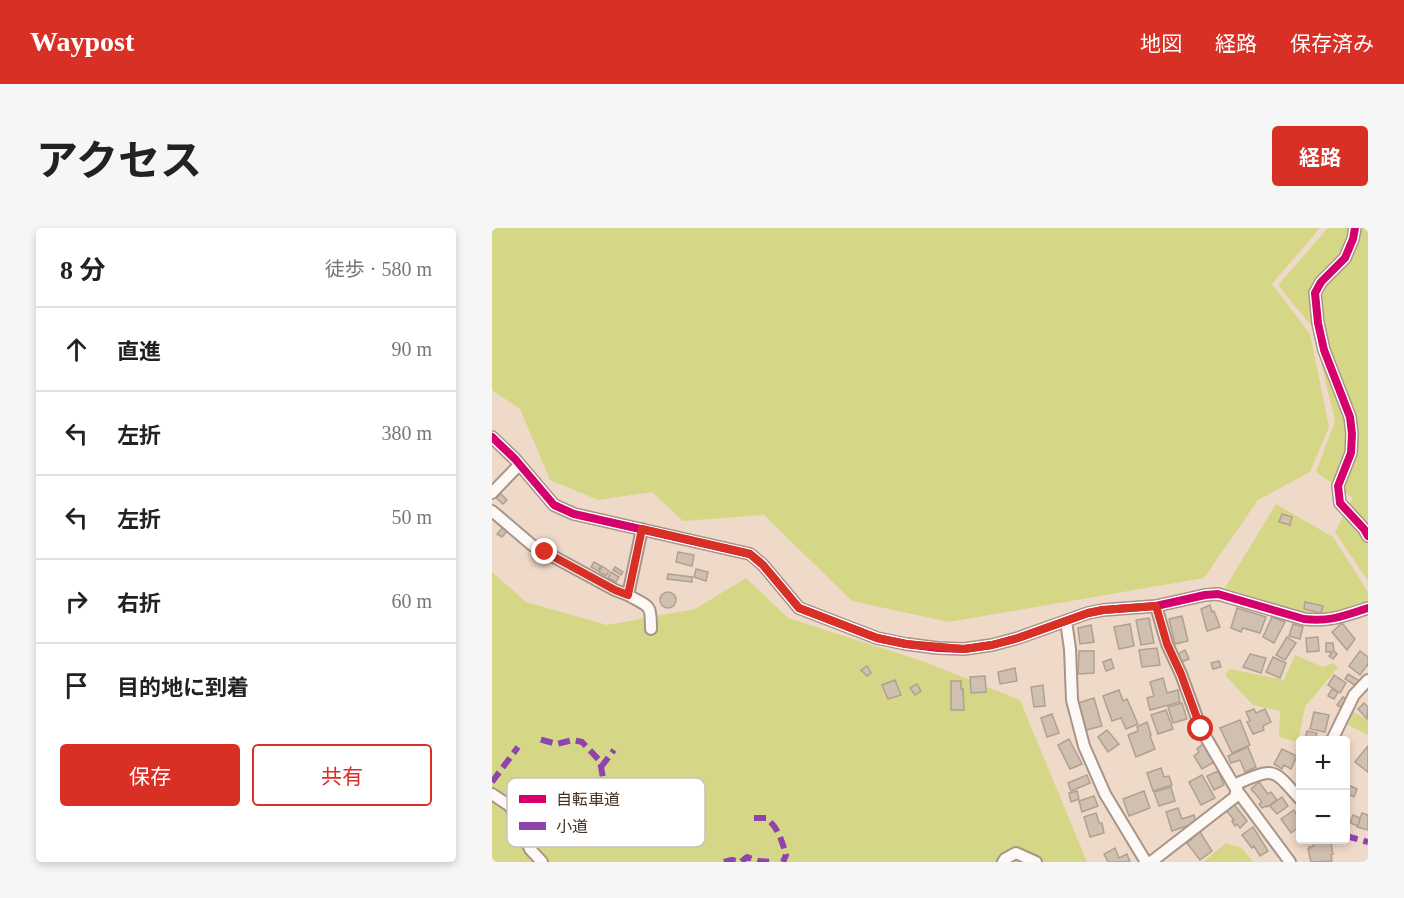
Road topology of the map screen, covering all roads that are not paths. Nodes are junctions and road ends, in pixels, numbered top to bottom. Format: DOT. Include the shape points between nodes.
graph roads {
  1 [pos="1355,228"];
  2 [pos="492,436"];
  3 [pos="519,465"];
  4 [pos="492,493"];
  5 [pos="492,511"];
  6 [pos="642,529"];
  7 [pos="1368,536"];
  8 [pos="628,595"];
  9 [pos="1156,606"];
  10 [pos="1368,608"];
  11 [pos="1066,621"];
  12 [pos="651,629"];
  13 [pos="1368,680"];
  14 [pos="1334,736"];
  15 [pos="1236,789"];
  16 [pos="492,794"];
  17 [pos="1296,795"];
  18 [pos="507,804"];
  19 [pos="529,847"];
  20 [pos="542,862"];
  21 [pos="1003,862"];
  22 [pos="1036,862"];
  23 [pos="1146,862"];
  24 [pos="1151,862"];
  25 [pos="1290,862"];
  1 -- 7 [label="street" via="1345,258 1321,282 1316,293 1324,350 1350,417 1352,434 1350,453 1338,486 1340,503"];
  2 -- 3 [label="street"];
  3 -- 4 [label="street"];
  3 -- 6 [label="street" via="558,508"];
  5 -- 8 [label="street" via="532,545"];
  6 -- 8 [label="street"];
  6 -- 11 [label="street" via="750,554 799,608 877,638 964,649 1018,638"];
  8 -- 12 [label="street" via="649,607"];
  9 -- 10 [label="street" via="1218,594 1318,621"];
  9 -- 11 [label="street" via="1103,610"];
  9 -- 15 [label="street" via="1201,729"];
  11 -- 23 [label="street" via="1072,700 1084,746 1105,794"];
  13 -- 14 [label="street" via="1354,695"];
  15 -- 17 [label="street" via="1238,783 1264,772 1281,778"];
  15 -- 24 [label="street" via="1235,797"];
  15 -- 25 [label="street"];
  16 -- 18 [label="street"];
  19 -- 20 [label="street"];
  21 -- 22 [label="street" via="1016,853"];
}
